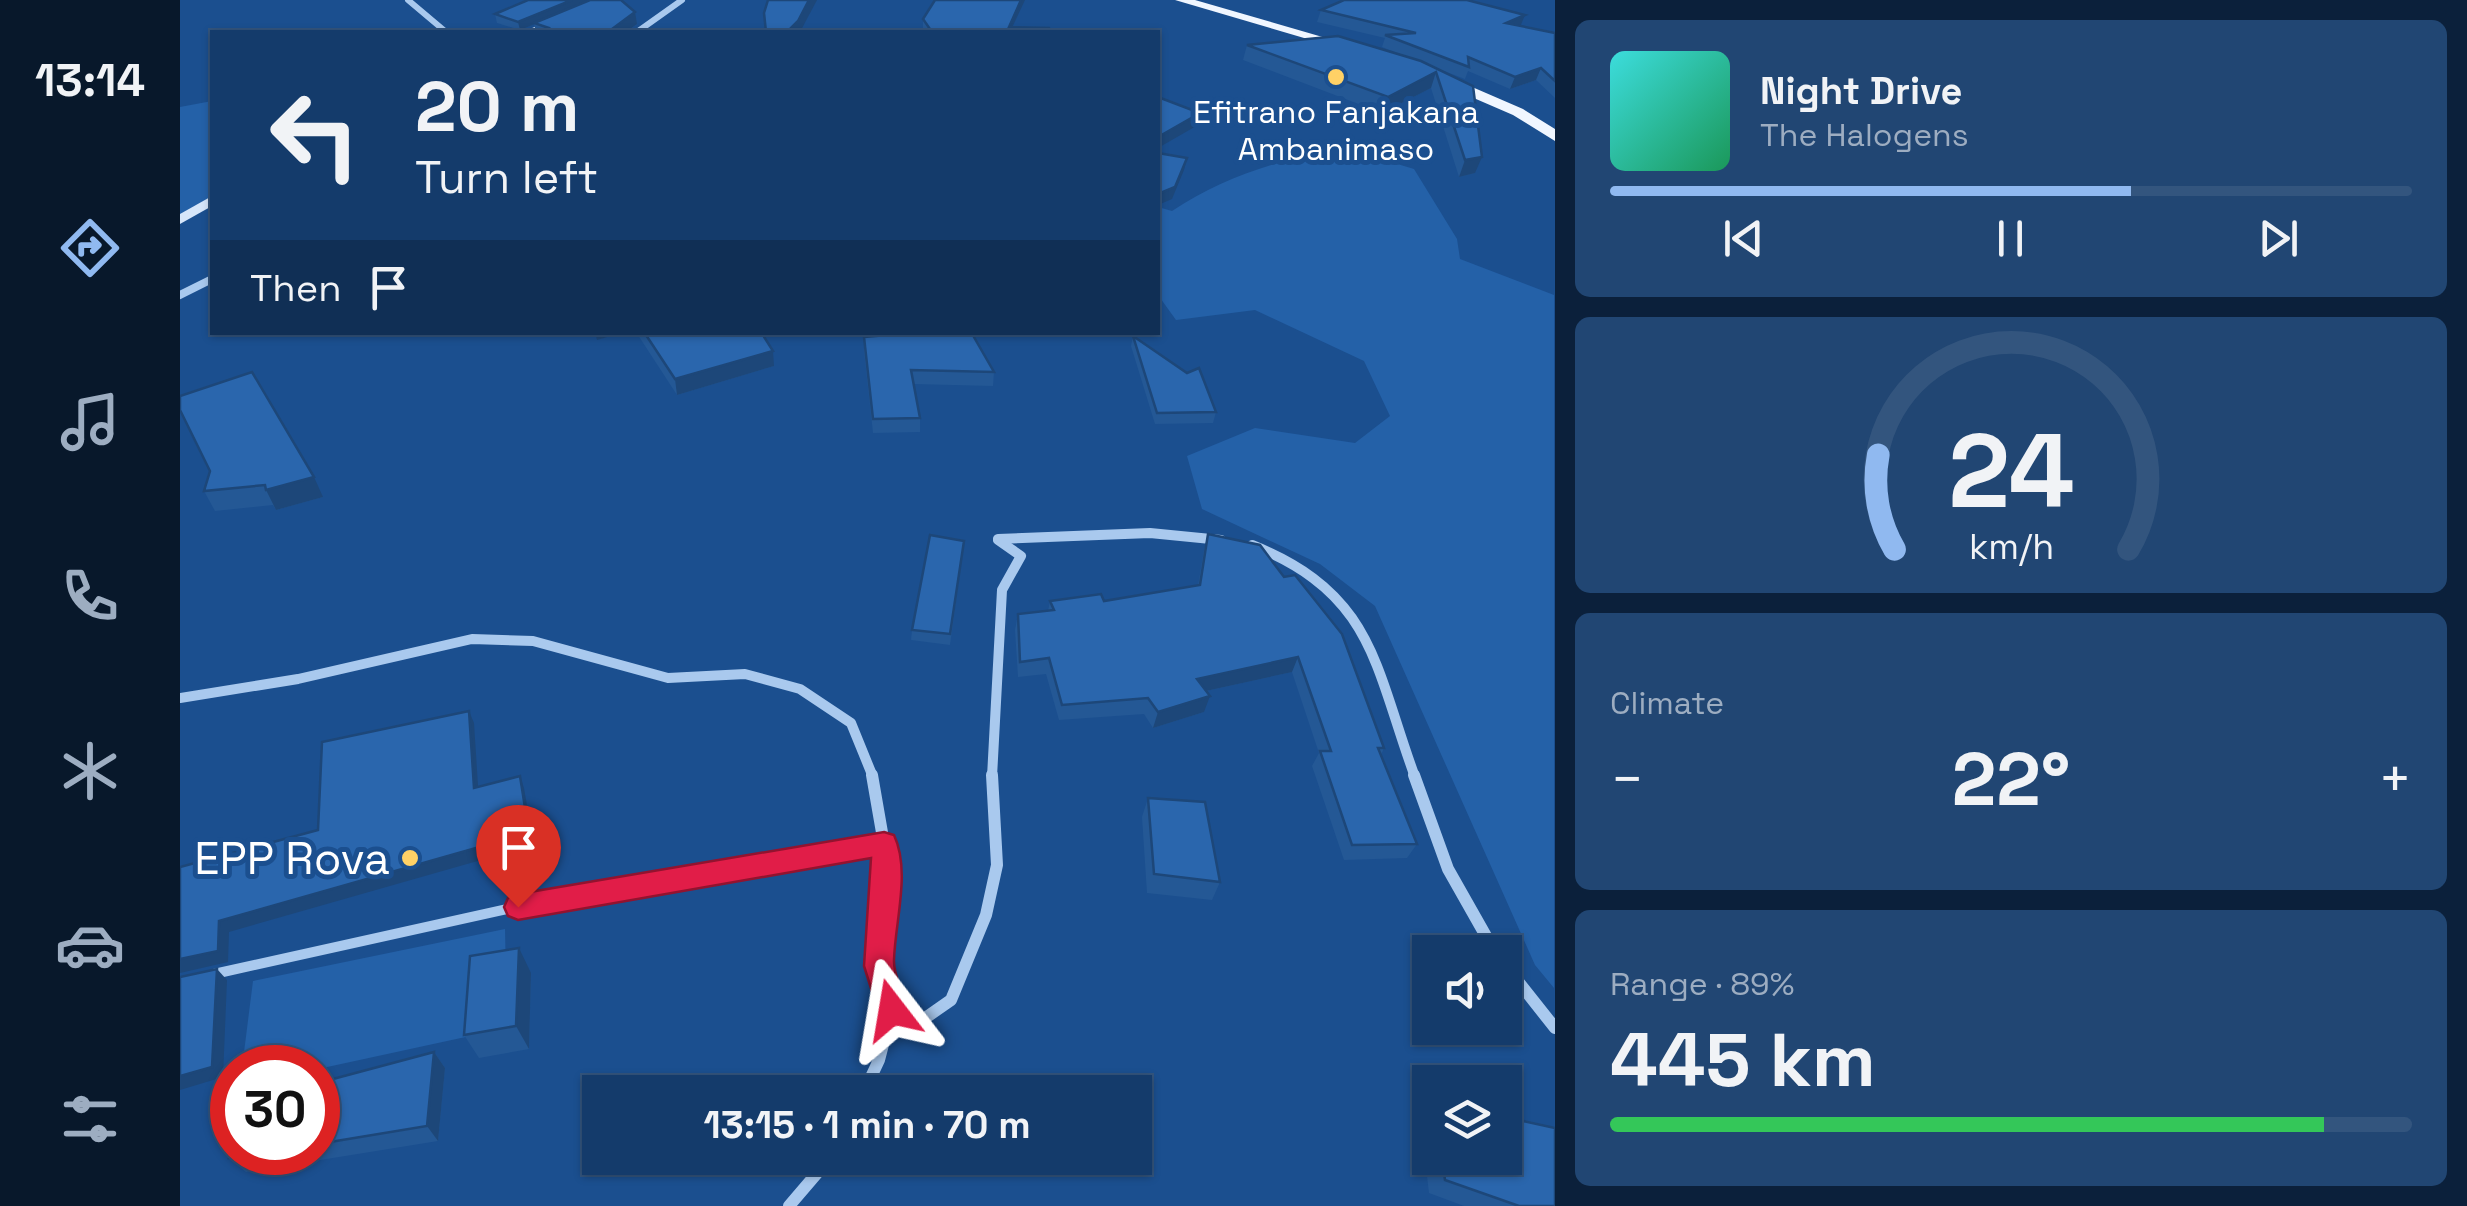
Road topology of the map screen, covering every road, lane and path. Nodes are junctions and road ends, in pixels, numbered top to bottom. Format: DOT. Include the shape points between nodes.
graph roads {
  1 [pos="408,0"];
  2 [pos="606,0"];
  3 [pos="682,0"];
  4 [pos="1182,0"];
  5 [pos="444,30"];
  6 [pos="533,30"];
  7 [pos="639,30"];
  8 [pos="1372,54"];
  9 [pos="1428,74"];
  10 [pos="1554,136"];
  11 [pos="210,201"];
  12 [pos="180,220"];
  13 [pos="210,281"];
  14 [pos="180,295"];
  15 [pos="180,698"];
  16 [pos="884,844"];
  17 [pos="1485,935"];
  18 [pos="199,978"];
  19 [pos="1522,988"];
  20 [pos="892,1010"];
  21 [pos="1554,1028"];
  22 [pos="872,1075"];
  23 [pos="815,1175"];
  24 [pos="789,1206"];
  1 -- 5 [label="street"];
  2 -- 6 [label="street"];
  3 -- 7 [label="street"];
  4 -- 8 [label="main road"];
  9 -- 10 [label="main road" via="1518,112"];
  11 -- 12 [label="street"];
  13 -- 14 [label="street"];
  15 -- 16 [label="street" via="298,680 472,639 534,641 668,678 745,674 800,689 851,723 870,762"];
  16 -- 18 [label="lane" via="593,890"];
  16 -- 20 [label="street" via="879,966"];
  17 -- 20 [label="street" via="1448,869 1359,622 1328,586 1297,563 1248,544 1150,533 998,539 1021,556 1002,590 992,750 997,865 986,915 951,1000 921,1021"];
  19 -- 21 [label="street"];
  20 -- 22 [label="street"];
  23 -- 24 [label="street"];
}
